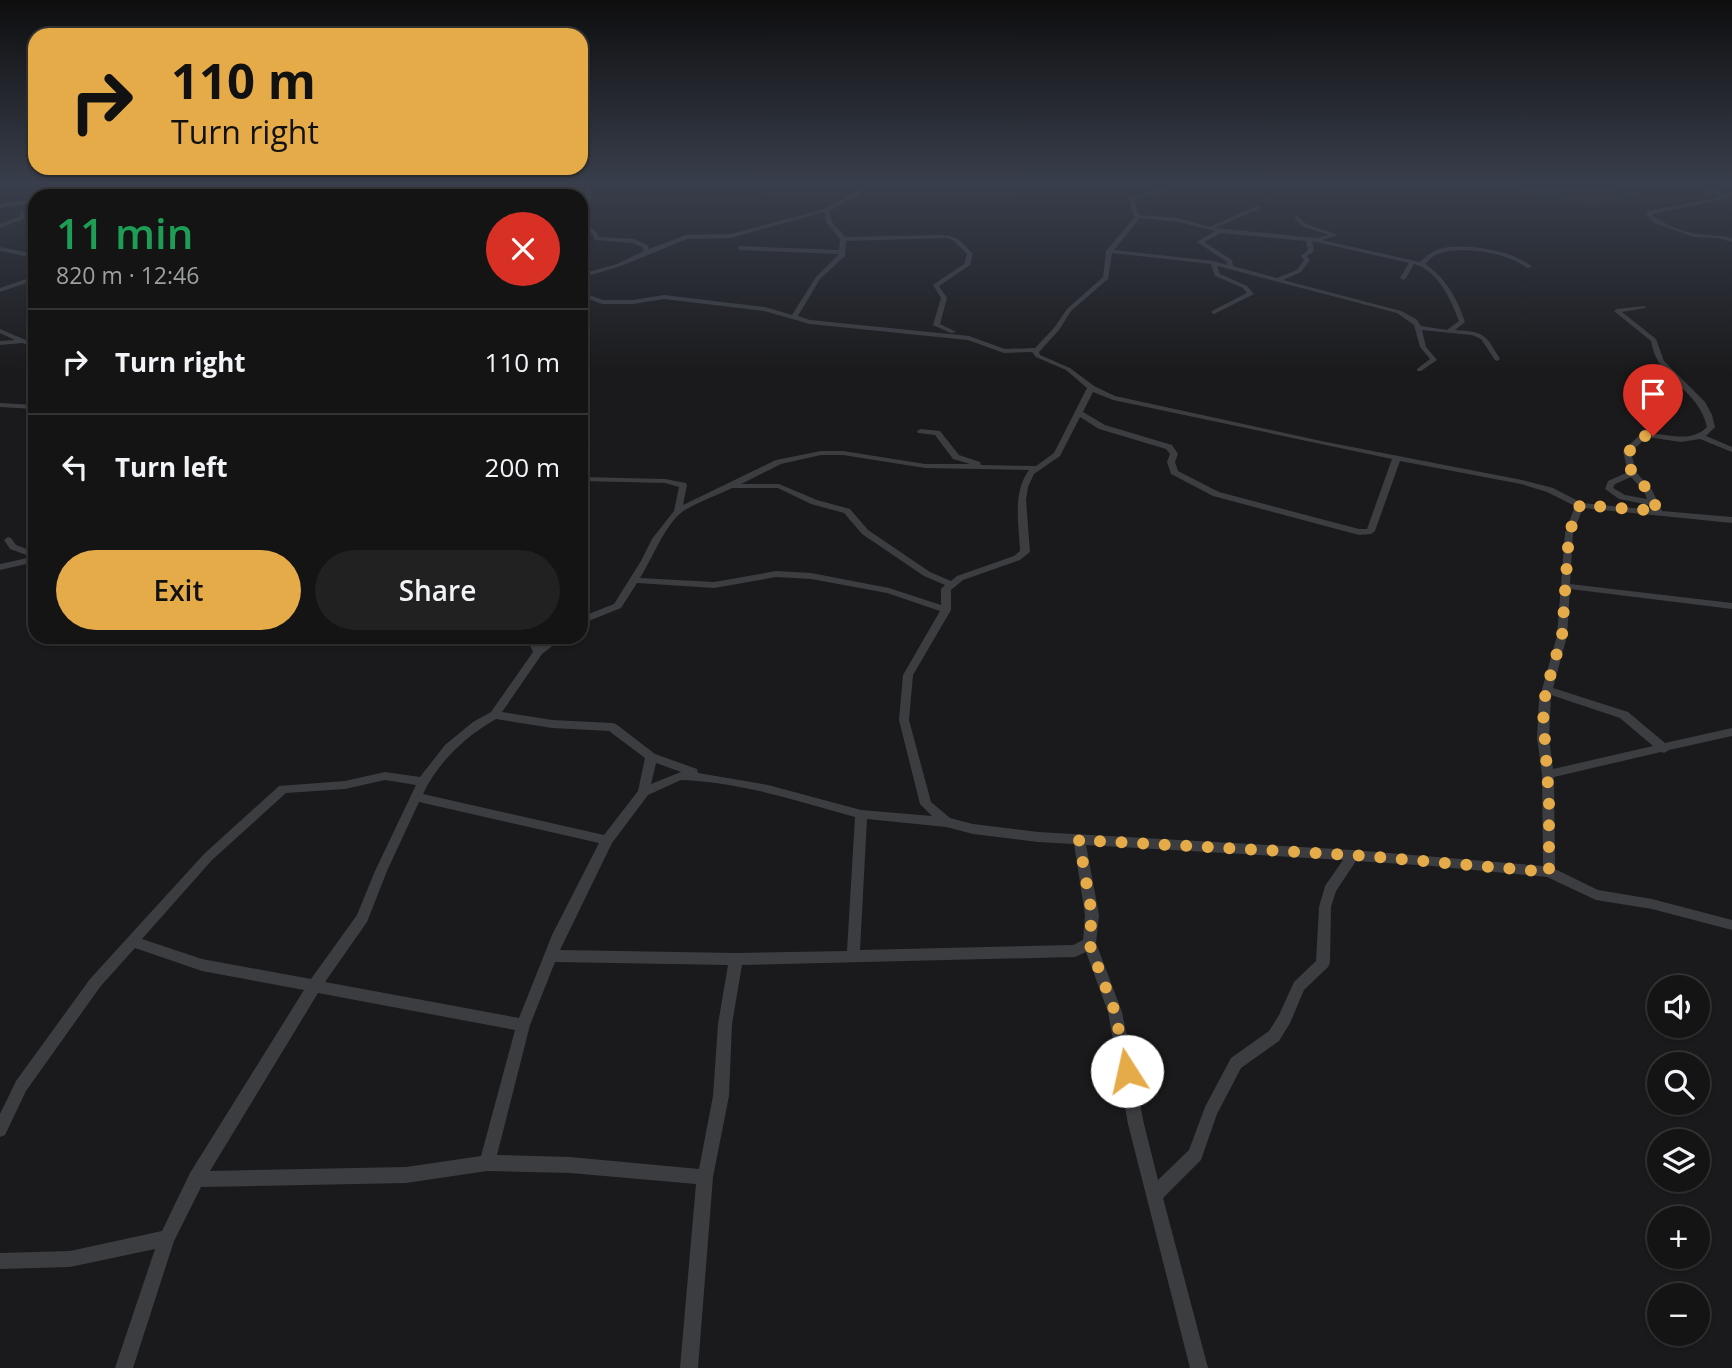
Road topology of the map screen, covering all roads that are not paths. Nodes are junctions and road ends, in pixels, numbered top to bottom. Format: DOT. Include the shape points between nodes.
graph roads {
  1 [pos="645,246"];
  2 [pos="663,246"];
  3 [pos="842,246"];
  4 [pos="962,246"];
  5 [pos="1114,246"];
  6 [pos="1206,246"];
  7 [pos="1311,246"];
  8 [pos="1339,246"];
  9 [pos="740,248"];
  10 [pos="0,249"];
  11 [pos="13,251"];
  12 [pos="1109,251"];
  13 [pos="647,252"];
  14 [pos="842,252"];
  15 [pos="28,254"];
  16 [pos="0,255"];
  17 [pos="1412,262"];
  18 [pos="1213,263"];
  19 [pos="1421,264"];
  20 [pos="1230,267"];
  21 [pos="1529,267"];
  22 [pos="588,273"];
  23 [pos="1403,278"];
  24 [pos="28,280"];
  25 [pos="1277,280"];
  26 [pos="0,290"];
  27 [pos="588,297"];
  28 [pos="1643,307"];
  29 [pos="1214,312"];
  30 [pos="794,317"];
  31 [pos="1420,328"];
  32 [pos="0,331"];
  33 [pos="1448,332"];
  34 [pos="969,338"];
  35 [pos="24,341"];
  36 [pos="28,343"];
  37 [pos="3,344"];
  38 [pos="1036,351"];
  39 [pos="1497,359"];
  40 [pos="1419,370"];
  41 [pos="1091,388"];
  42 [pos="1113,398"];
  43 [pos="1083,402"];
  44 [pos="0,405"];
  45 [pos="28,407"];
  46 [pos="1078,412"];
  47 [pos="921,431"];
  48 [pos="1702,437"];
  49 [pos="1732,450"];
  50 [pos="1397,457"];
  51 [pos="987,466"];
  52 [pos="1037,468"];
  53 [pos="1632,473"];
  54 [pos="588,479"];
  55 [pos="728,486"];
  56 [pos="1580,505"];
  57 [pos="1656,507"];
  58 [pos="678,511"];
  59 [pos="1732,520"];
  60 [pos="8,540"];
  61 [pos="28,554"];
  62 [pos="28,559"];
  63 [pos="0,567"];
  64 [pos="634,580"];
  65 [pos="950,584"];
  66 [pos="1566,586"];
  67 [pos="1732,606"];
  68 [pos="946,610"];
  69 [pos="588,618"];
  70 [pos="535,644"];
  71 [pos="549,644"];
  72 [pos="538,652"];
  73 [pos="1546,690"];
  74 [pos="495,715"];
  75 [pos="1732,732"];
  76 [pos="1664,749"];
  77 [pos="651,757"];
  78 [pos="1548,774"];
  79 [pos="706,777"];
  80 [pos="423,782"];
  81 [pos="644,792"];
  82 [pos="416,797"];
  83 [pos="926,804"];
  84 [pos="861,814"];
  85 [pos="918,820"];
  86 [pos="946,822"];
  87 [pos="607,840"];
  88 [pos="1079,840"];
  89 [pos="1353,855"];
  90 [pos="1549,872"];
  91 [pos="1732,925"];
  92 [pos="134,942"];
  93 [pos="1089,943"];
  94 [pos="553,956"];
  95 [pos="853,956"];
  96 [pos="736,959"];
  97 [pos="315,985"];
  98 [pos="523,1025"];
  99 [pos="0,1130"];
  100 [pos="487,1163"];
  101 [pos="705,1177"];
  102 [pos="196,1179"];
  103 [pos="1156,1194"];
  104 [pos="167,1238"];
  105 [pos="0,1261"];
  106 [pos="124,1368"];
  107 [pos="689,1368"];
  108 [pos="1199,1368"];
  1 -- 13 [label="street"];
  2 -- 13 [label="street"];
  3 -- 14 [label="street"];
  4 -- 34 [label="street" via="970,254 967,265 936,285 944,298 936,325"];
  5 -- 12 [label="street"];
  6 -- 20 [label="street" via="1230,261"];
  7 -- 25 [label="street" via="1301,269"];
  8 -- 17 [label="street"];
  9 -- 14 [label="street"];
  10 -- 11 [label="street"];
  11 -- 15 [label="street"];
  11 -- 16 [label="street"];
  12 -- 18 [label="street"];
  12 -- 38 [label="street" via="1103,281 1074,306"];
  13 -- 22 [label="street"];
  14 -- 30 [label="street" via="818,278"];
  17 -- 19 [label="street"];
  17 -- 23 [label="street"];
  18 -- 20 [label="street"];
  18 -- 29 [label="street" via="1217,275 1240,284 1251,295"];
  19 -- 21 [label="street" via="1435,252 1455,250 1502,254"];
  19 -- 33 [label="street" via="1438,276 1454,299 1462,322"];
  20 -- 25 [label="street"];
  24 -- 26 [label="street"];
  25 -- 31 [label="street" via="1399,312"];
  27 -- 30 [label="street" via="611,303 670,298 779,311"];
  28 -- 48 [label="street" via="1617,311 1654,340 1664,363 1695,393 1711,427"];
  30 -- 34 [label="street"];
  31 -- 33 [label="street"];
  31 -- 40 [label="street" via="1422,345 1434,360"];
  32 -- 35 [label="street"];
  33 -- 39 [label="street" via="1485,338"];
  34 -- 38 [label="street" via="1004,351"];
  35 -- 36 [label="street"];
  35 -- 37 [label="street"];
  38 -- 41 [label="street" via="1035,355 1068,369"];
  41 -- 42 [label="street"];
  41 -- 43 [label="street"];
  42 -- 43 [label="street"];
  42 -- 50 [label="street"];
  43 -- 46 [label="street"];
  44 -- 45 [label="street"];
  46 -- 50 [label="street" via="1102,427 1169,447 1174,454 1174,472 1216,494 1359,532 1371,531"];
  46 -- 52 [label="street" via="1057,454"];
  47 -- 51 [label="street" via="937,433 956,457"];
  48 -- 49 [label="street"];
  48 -- 53 [label="street" via="1643,436 1626,455"];
  50 -- 56 [label="street" via="1522,482"];
  51 -- 52 [label="street"];
  51 -- 55 [label="street" via="925,466 821,453 779,462"];
  52 -- 65 [label="street" via="1022,500 1025,552"];
  53 -- 57 [label="street"];
  53 -- 57 [label="street" via="1611,483 1609,489"];
  54 -- 58 [label="street" via="676,482 683,485"];
  55 -- 58 [label="street"];
  55 -- 65 [label="street" via="779,486 847,511 865,532"];
  56 -- 57 [label="street"];
  56 -- 66 [label="street" via="1569,533"];
  57 -- 59 [label="street"];
  58 -- 64 [label="street"];
  60 -- 61 [label="street"];
  62 -- 63 [label="street"];
  64 -- 68 [label="street" via="714,585 776,574 811,576 889,591"];
  64 -- 69 [label="street" via="618,606"];
  65 -- 68 [label="street"];
  66 -- 67 [label="street"];
  66 -- 73 [label="street" via="1562,636"];
  68 -- 83 [label="street" via="908,675 905,733"];
  70 -- 72 [label="street"];
  71 -- 72 [label="street"];
  72 -- 74 [label="street"];
  73 -- 76 [label="street" via="1618,713"];
  73 -- 78 [label="street" via="1543,738"];
  74 -- 77 [label="street" via="612,727"];
  74 -- 80 [label="street" via="449,748"];
  75 -- 76 [label="street"];
  76 -- 78 [label="street"];
  77 -- 79 [label="street"];
  77 -- 81 [label="street"];
  78 -- 90 [label="street"];
  79 -- 81 [label="street" via="680,776"];
  79 -- 84 [label="street"];
  80 -- 82 [label="street"];
  80 -- 92 [label="street" via="385,776 345,785 283,789 208,857"];
  81 -- 87 [label="street"];
  82 -- 87 [label="street"];
  82 -- 97 [label="street" via="362,919"];
  83 -- 85 [label="street"];
  83 -- 86 [label="street"];
  84 -- 85 [label="street"];
  84 -- 95 [label="street"];
  85 -- 86 [label="street"];
  86 -- 88 [label="street"];
  87 -- 94 [label="street"];
  88 -- 89 [label="street"];
  88 -- 93 [label="street" via="1092,915"];
  89 -- 90 [label="street"];
  89 -- 103 [label="street" via="1330,890 1325,907 1323,963 1299,986 1274,1036 1236,1063 1210,1112 1195,1155"];
  90 -- 91 [label="street" via="1596,895"];
  92 -- 97 [label="street" via="202,965"];
  92 -- 99 [label="street" via="95,983 50,1044 21,1086"];
  93 -- 95 [label="street" via="1074,951"];
  93 -- 103 [label="street" via="1115,1012 1136,1124"];
  94 -- 96 [label="street"];
  94 -- 98 [label="street"];
  95 -- 96 [label="street"];
  96 -- 101 [label="street" via="725,1024 721,1096"];
  97 -- 98 [label="street"];
  97 -- 102 [label="street"];
  98 -- 100 [label="street"];
  100 -- 101 [label="street"];
  100 -- 102 [label="street" via="406,1175"];
  101 -- 107 [label="street"];
  102 -- 104 [label="street"];
  103 -- 108 [label="street"];
  104 -- 105 [label="street" via="70,1259"];
  104 -- 106 [label="street"];
}
